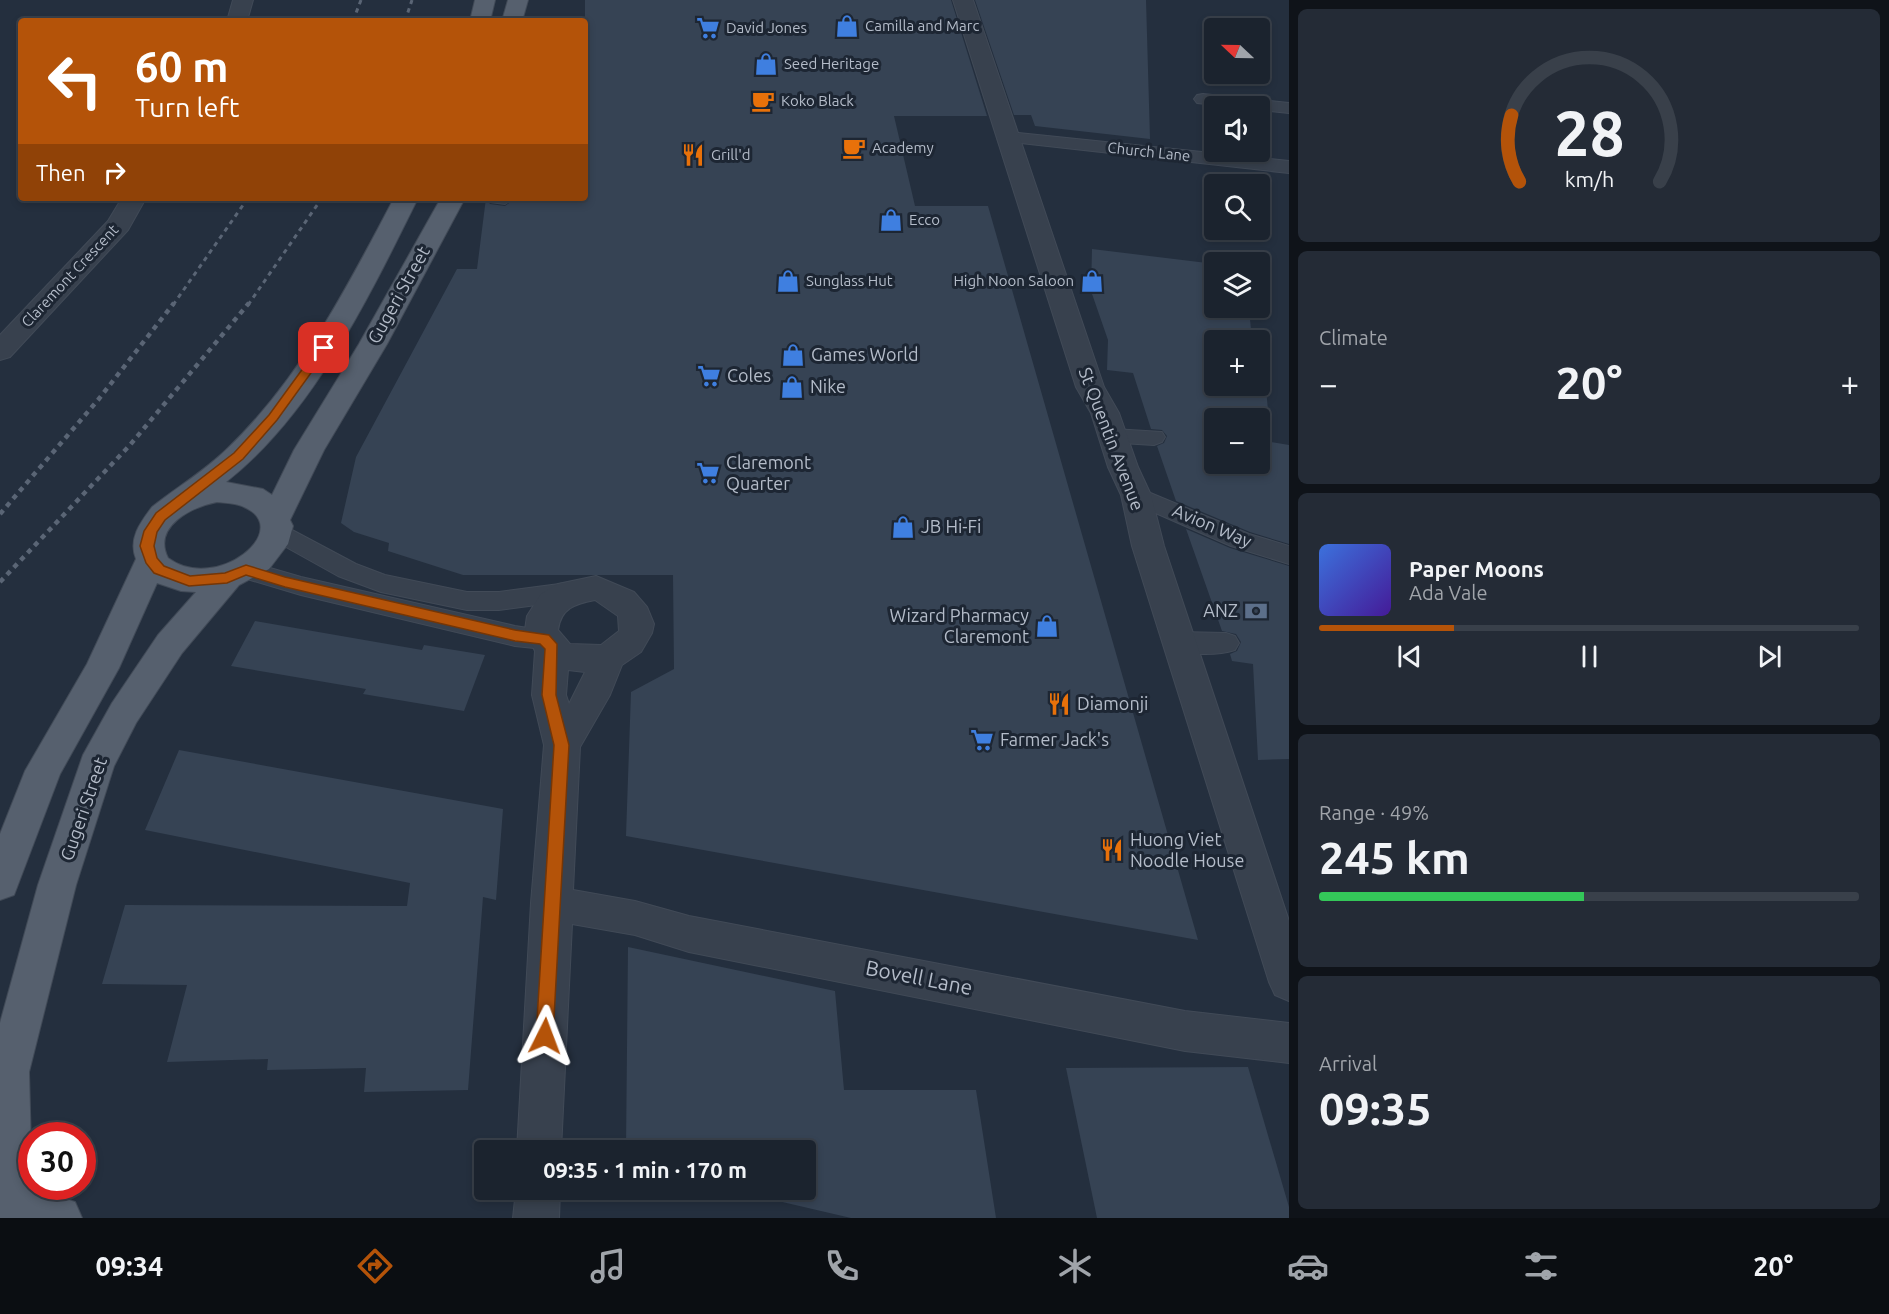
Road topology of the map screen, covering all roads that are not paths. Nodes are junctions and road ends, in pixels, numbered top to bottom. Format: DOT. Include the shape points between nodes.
graph roads {
  1 [pos="243,0"];
  2 [pos="484,0"];
  3 [pos="518,0"];
  4 [pos="963,0"];
  5 [pos="238,18"];
  6 [pos="481,18"];
  7 [pos="513,18"];
  8 [pos="1203,99"];
  9 [pos="1289,108"];
  10 [pos="1008,137"];
  11 [pos="1289,167"];
  12 [pos="133,201"];
  13 [pos="404,201"];
  14 [pos="451,201"];
  15 [pos="0,351"];
  16 [pos="1113,437"];
  17 [pos="1154,437"];
  18 [pos="1136,495"];
  19 [pos="175,505"];
  20 [pos="277,525"];
  21 [pos="1289,555"];
  22 [pos="151,560"];
  23 [pos="236,574"];
  24 [pos="567,592"];
  25 [pos="1179,642"];
  26 [pos="1226,643"];
  27 [pos="548,644"];
  28 [pos="608,657"];
  29 [pos="562,745"];
  30 [pos="1,876"];
  31 [pos="552,903"];
  32 [pos="1289,982"];
  33 [pos="1289,1042"];
  34 [pos="4,1083"];
  35 [pos="540,1140"];
  36 [pos="537,1200"];
  37 [pos="27,1210"];
  38 [pos="536,1218"];
  1 -- 5 [label="street"];
  2 -- 6 [label="main road"];
  3 -- 7 [label="main road"];
  4 -- 10 [label="street, St Quentin Avenue"];
  8 -- 9 [label="lane"];
  10 -- 11 [label="lane, Church Lane"];
  10 -- 16 [label="street, St Quentin Avenue" via="1090,387"];
  12 -- 15 [label="street, Claremont Crescent" via="119,225"];
  13 -- 19 [label="main road" via="324,348 273,417 238,456"];
  14 -- 20 [label="main road, Gugeri Street" via="309,450"];
  16 -- 17 [label="lane"];
  16 -- 18 [label="street, St Quentin Avenue"];
  18 -- 21 [label="lane, Avion Way" via="1240,540"];
  18 -- 25 [label="street, St Quentin Avenue"];
  19 -- 20 [label="main road" via="217,491 238,492 256,497 270,507"];
  19 -- 22 [label="main road" via="150,531 147,546"];
  20 -- 23 [label="main road" via="272,545 261,559"];
  20 -- 24 [label="lane" via="347,570 381,583 467,601"];
  22 -- 23 [label="main road" via="159,570 189,581"];
  22 -- 30 [label="main road" via="102,668 43,771"];
  23 -- 27 [label="lane"];
  23 -- 34 [label="main road, Gugeri Street" via="170,644 124,713 96,765 57,885"];
  24 -- 27 [label="street" via="546,609 541,619"];
  24 -- 28 [label="street" via="596,588 623,599 632,608 636,630 631,642"];
  25 -- 26 [label="lane"];
  25 -- 32 [label="street, St Quentin Avenue"];
  27 -- 28 [label="street" via="576,660"];
  27 -- 29 [label="street" via="549,695"];
  28 -- 29 [label="street" via="593,695"];
  29 -- 31 [label="street"];
  31 -- 33 [label="street, Bovell Lane" via="635,918 689,934 1185,1030"];
  31 -- 35 [label="street"];
  34 -- 37 [label="main road, Gugeri Street" via="9,1145"];
  36 -- 38 [label="street"];
}
